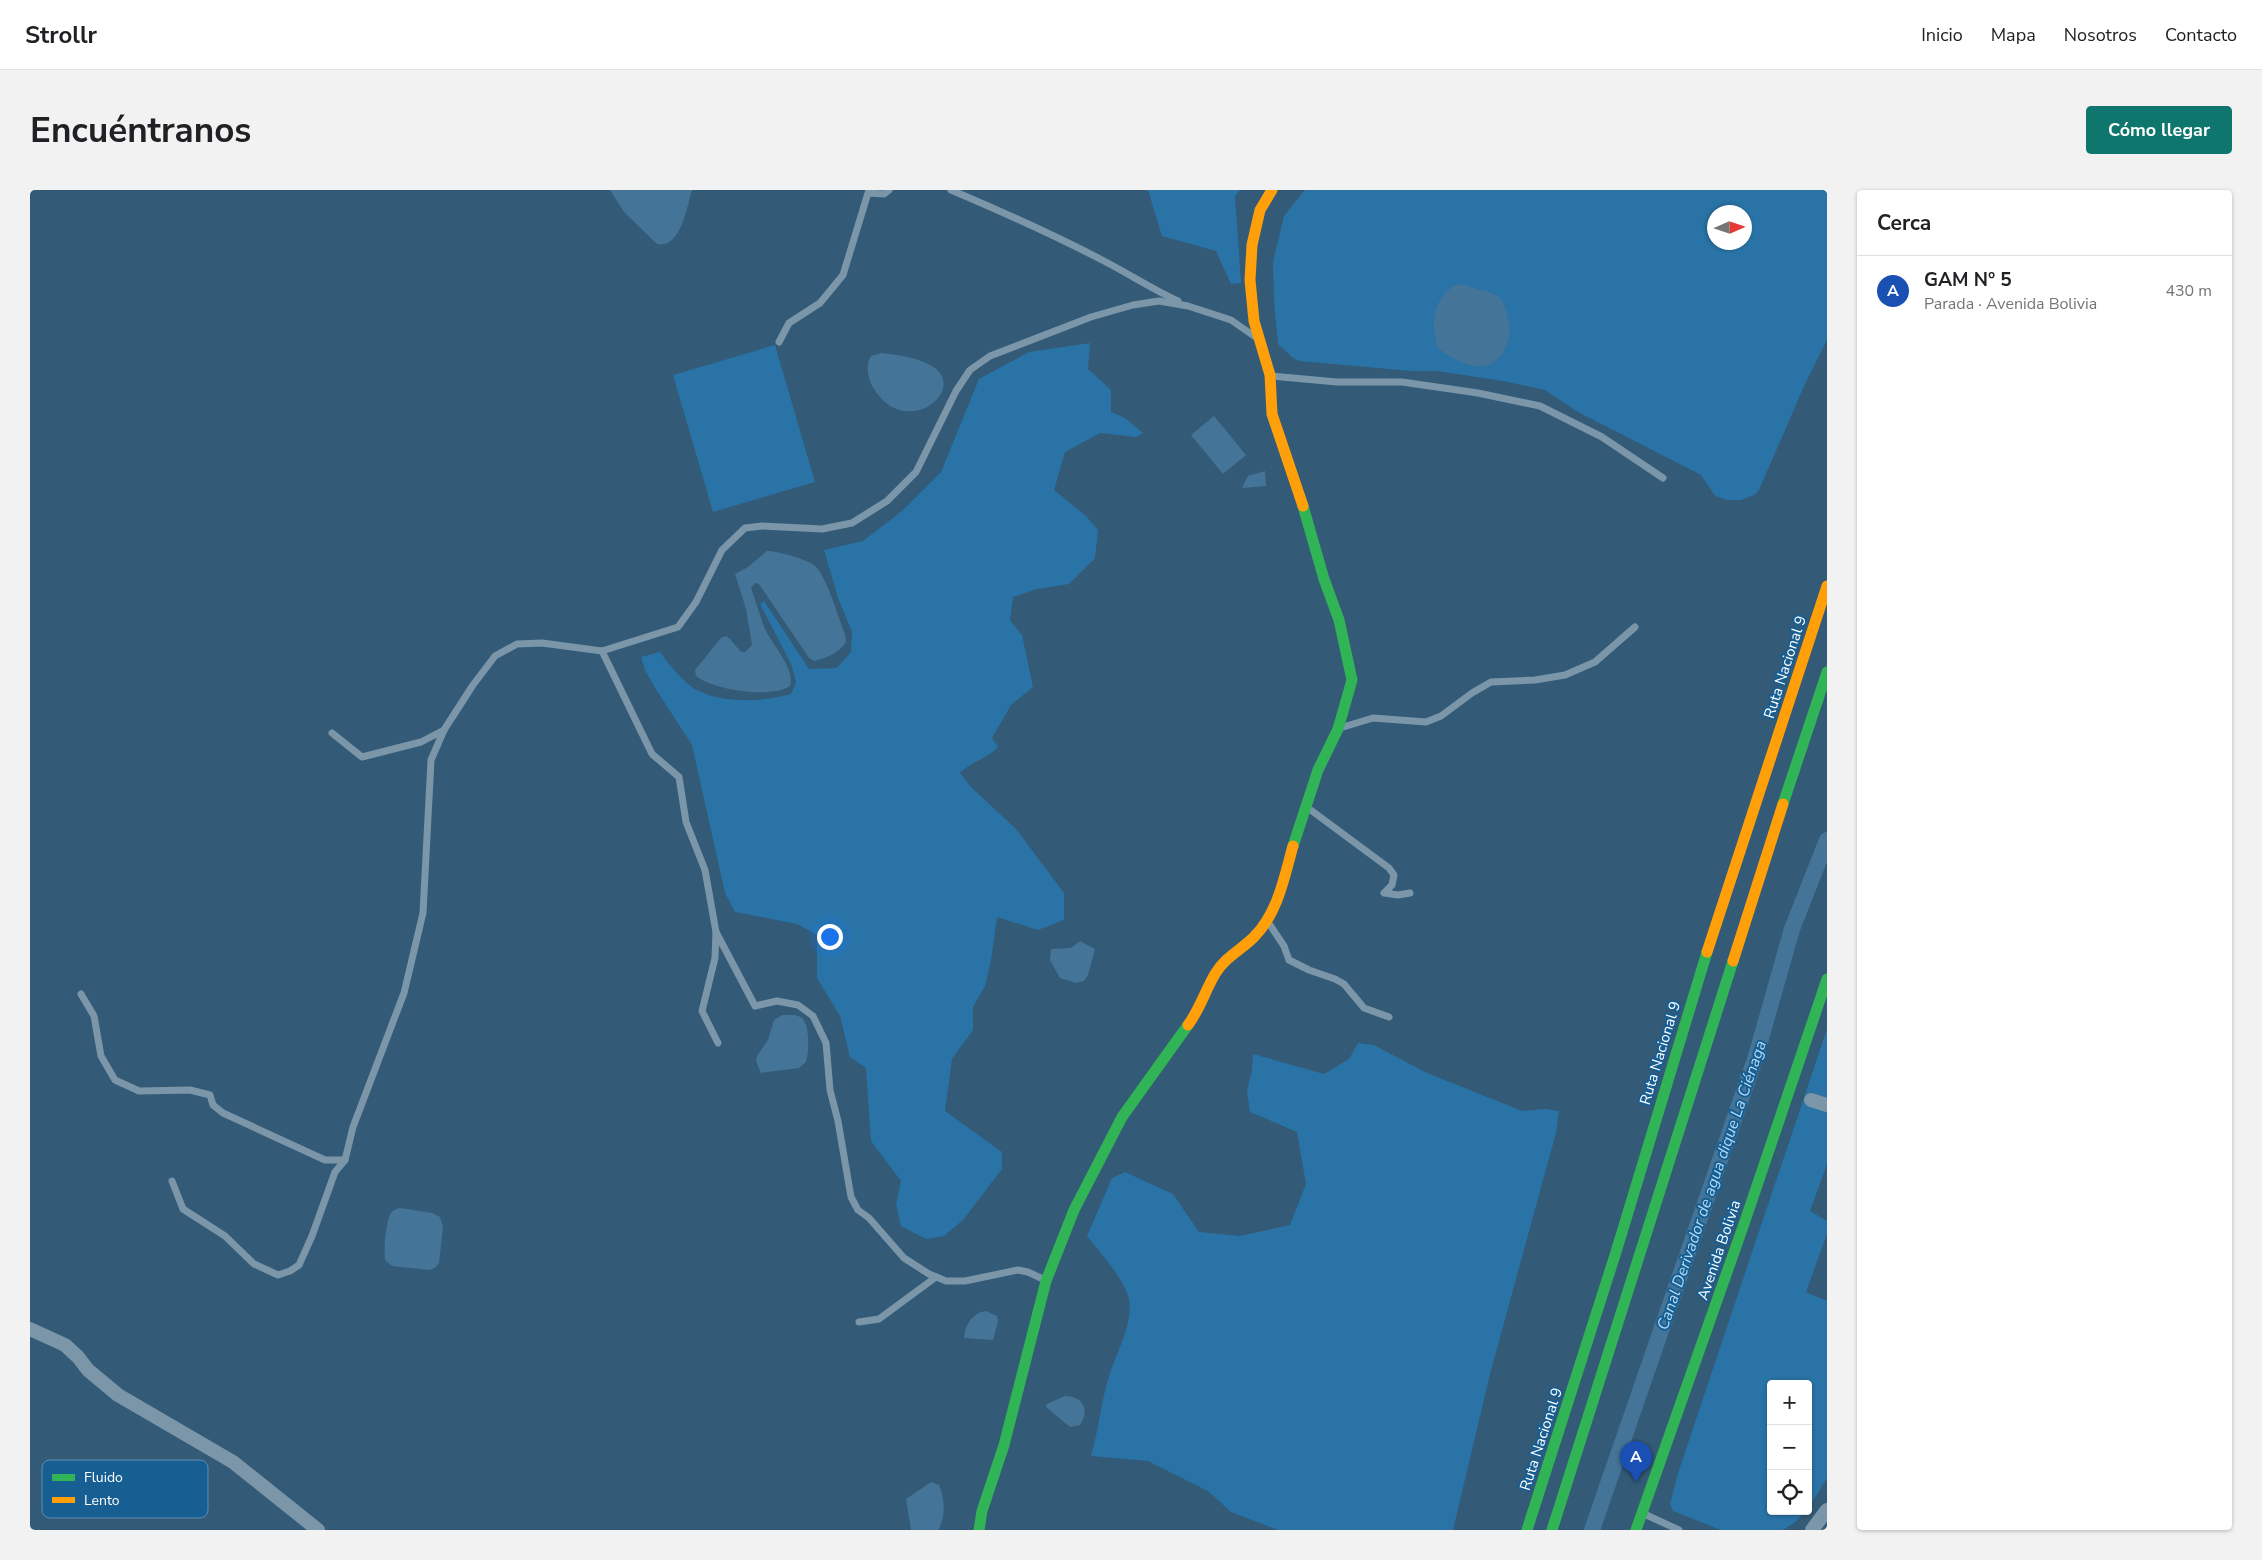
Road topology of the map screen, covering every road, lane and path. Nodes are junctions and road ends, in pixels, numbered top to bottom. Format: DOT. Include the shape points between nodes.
graph roads {
  1 [pos="889,190"];
  2 [pos="952,190"];
  3 [pos="1272,190"];
  4 [pos="1188,306"];
  5 [pos="1258,338"];
  6 [pos="780,342"];
  7 [pos="1270,375"];
  8 [pos="1663,478"];
  9 [pos="1827,586"];
  10 [pos="1635,627"];
  11 [pos="602,651"];
  12 [pos="1827,672"];
  13 [pos="1338,729"];
  14 [pos="444,730"];
  15 [pos="332,733"];
  16 [pos="1305,807"];
  17 [pos="1410,893"];
  18 [pos="1268,922"];
  19 [pos="716,932"];
  20 [pos="1827,979"];
  21 [pos="81,994"];
  22 [pos="1389,1016"];
  23 [pos="718,1043"];
  24 [pos="1811,1100"];
  25 [pos="1827,1105"];
  26 [pos="345,1160"];
  27 [pos="172,1181"];
  28 [pos="936,1277"];
  29 [pos="1046,1281"];
  30 [pos="859,1322"];
  31 [pos="30,1328"];
  32 [pos="1827,1510"];
  33 [pos="1642,1513"];
  34 [pos="318,1530"];
  35 [pos="979,1530"];
  36 [pos="1527,1530"];
  37 [pos="1552,1530"];
  38 [pos="1636,1530"];
  39 [pos="1679,1530"];
  40 [pos="1812,1530"];
  1 -- 6 [label="lane" via="884,194 868,193 844,275 820,303 789,324"];
  2 -- 4 [label="lane" via="1080,249"];
  3 -- 5 [label="main road" via="1260,210 1252,245 1250,280"];
  4 -- 5 [label="lane" via="1231,320"];
  4 -- 11 [label="lane" via="1159,301 1133,305 1091,317 990,356 970,370 956,391 916,472 887,500 852,523 822,529 745,528 722,550 696,602 678,627"];
  5 -- 7 [label="main road"];
  7 -- 8 [label="lane" via="1337,382 1402,382 1540,406 1602,437"];
  7 -- 13 [label="main road" via="1272,414 1296,480 1349,659 1352,680"];
  9 -- 36 [label="main road, Ruta Nacional 9" via="1702,968"];
  10 -- 13 [label="lane" via="1595,662 1565,674 1535,680 1491,682 1441,716 1426,722 1374,718"];
  11 -- 14 [label="lane" via="542,643 517,644 495,656"];
  11 -- 19 [label="lane" via="652,754 679,777 686,822 705,870"];
  12 -- 37 [label="main road"];
  13 -- 16 [label="main road"];
  14 -- 15 [label="lane" via="421,742 362,757"];
  14 -- 26 [label="lane" via="431,760 423,913 404,993 353,1127"];
  16 -- 17 [label="lane" via="1389,868 1394,875 1392,885 1384,893"];
  16 -- 18 [label="main road"];
  18 -- 22 [label="lane" via="1289,960 1335,978 1364,1008"];
  18 -- 29 [label="main road" via="1227,958 1215,974 1195,1016 1122,1117 1074,1210"];
  19 -- 23 [label="lane" via="715,958 702,1011"];
  19 -- 28 [label="lane" via="755,1006 777,1001 798,1005 813,1016 826,1043 830,1090 852,1197 858,1210 904,1258"];
  20 -- 33 [label="main road, Avenida Bolivia"];
  21 -- 26 [label="lane" via="94,1016 100,1056 115,1080 139,1091 190,1090 210,1095 213,1105 223,1113 325,1160"];
  24 -- 25 [label="street"];
  26 -- 27 [label="lane" via="335,1172 299,1265 278,1275 254,1264 224,1236 183,1209"];
  28 -- 29 [label="lane" via="946,1281 964,1281 1018,1270"];
  28 -- 30 [label="lane" via="879,1319"];
  29 -- 35 [label="main road"];
  31 -- 34 [label="street" via="65,1346 118,1395 233,1462"];
  32 -- 40 [label="street"];
  33 -- 38 [label="main road, Avenida Bolivia"];
  33 -- 39 [label="lane"];
}
